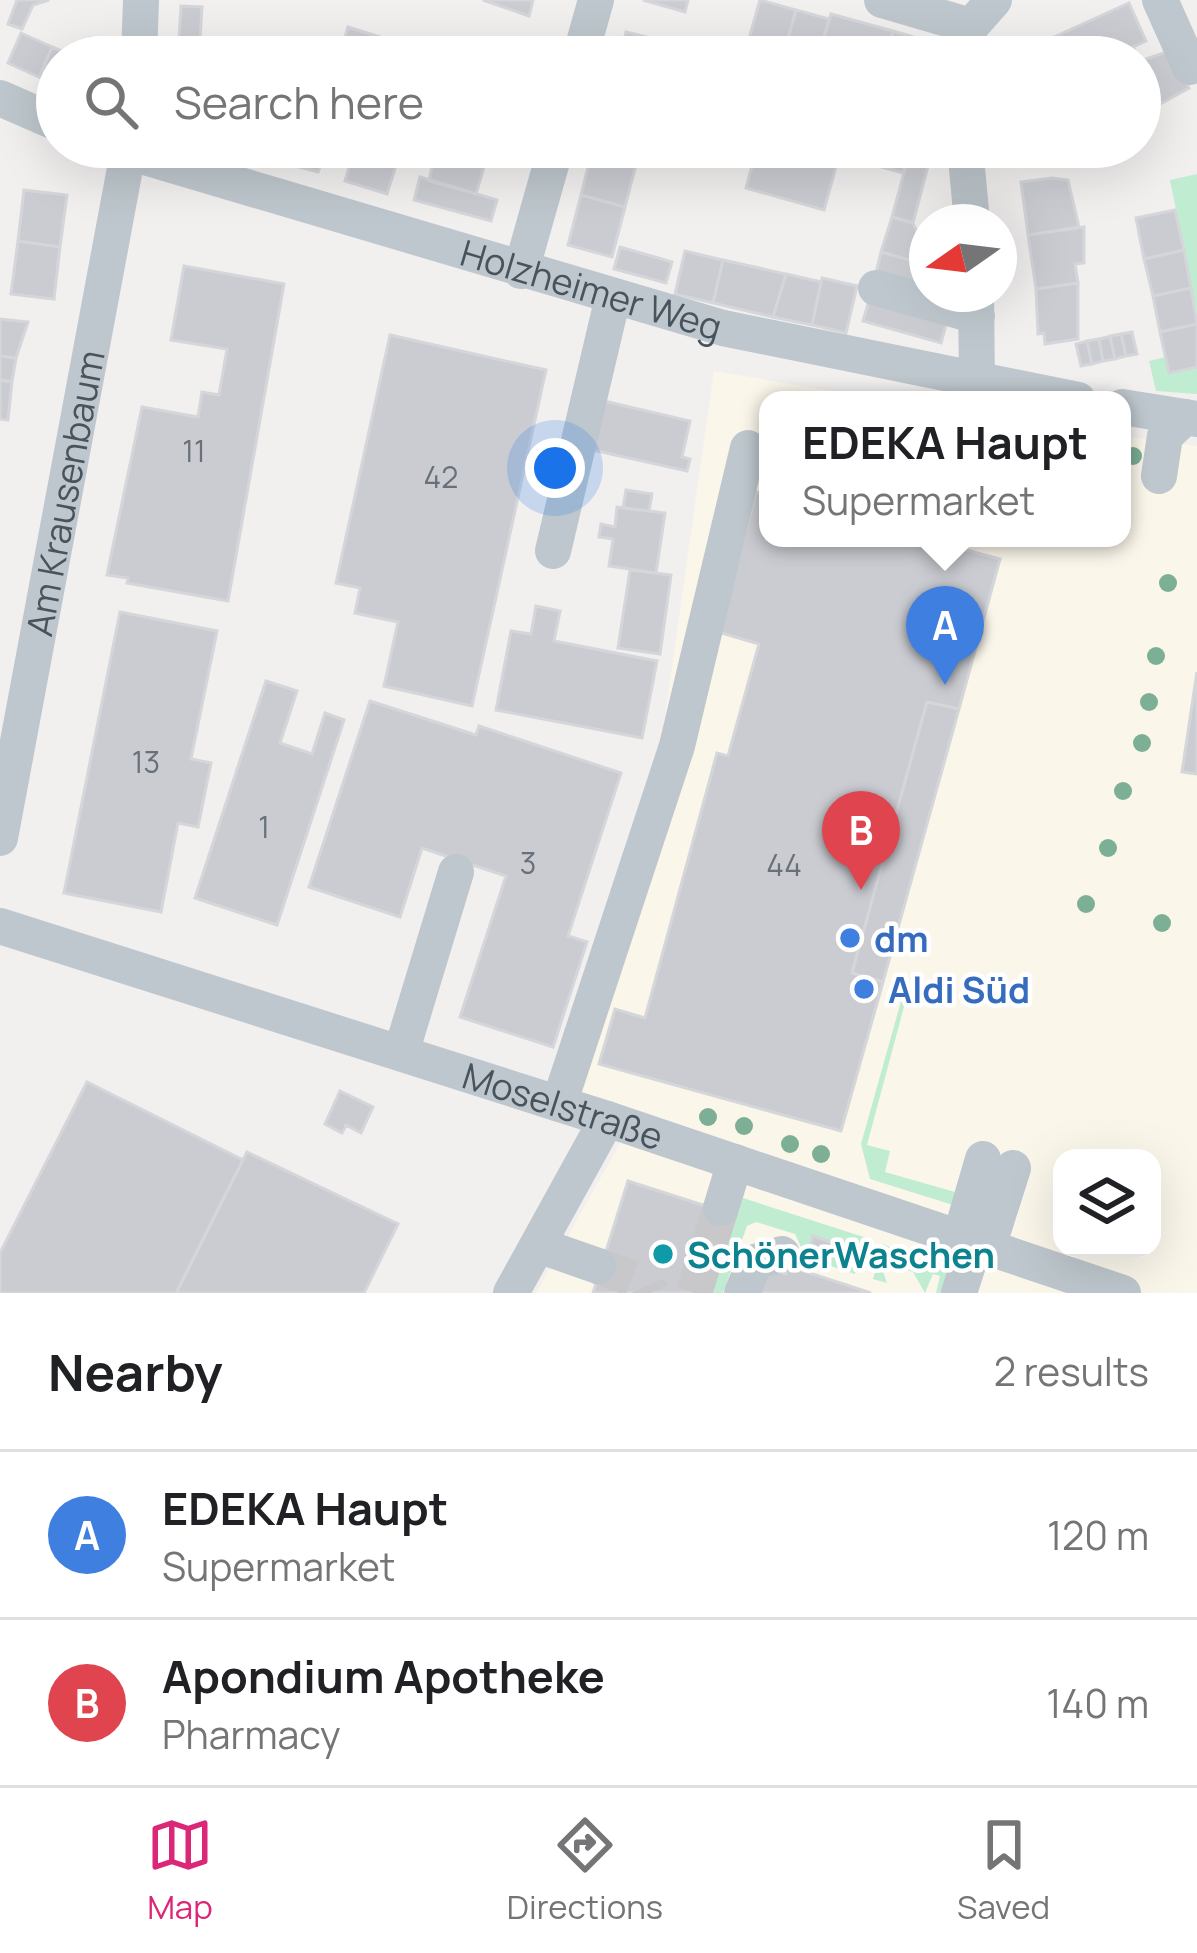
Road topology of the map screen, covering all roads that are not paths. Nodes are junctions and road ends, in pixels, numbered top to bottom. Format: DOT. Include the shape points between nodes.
graph roads {
  1 [pos="141,0"];
  2 [pos="596,0"];
  3 [pos="881,0"];
  4 [pos="1160,0"];
  5 [pos="975,28"];
  6 [pos="140,36"];
  7 [pos="586,36"];
  8 [pos="1190,67"];
  9 [pos="0,98"];
  10 [pos="36,114"];
  11 [pos="119,168"];
  12 [pos="182,168"];
  13 [pos="550,168"];
  14 [pos="967,168"];
  15 [pos="970,204"];
  16 [pos="521,271"];
  17 [pos="875,288"];
  18 [pos="909,294"];
  19 [pos="613,297"];
  20 [pos="977,312"];
  21 [pos="990,390"];
  22 [pos="1131,408"];
  23 [pos="1191,418"];
  24 [pos="748,448"];
  25 [pos="1159,476"];
  26 [pos="553,551"];
  27 [pos="8,738"];
  28 [pos="0,838"];
  29 [pos="456,872"];
  30 [pos="0,926"];
  31 [pos="400,1053"];
  32 [pos="560,1104"];
  33 [pos="607,1119"];
  34 [pos="735,1162"];
  35 [pos="998,1163"];
  36 [pos="721,1208"];
  37 [pos="974,1242"];
  38 [pos="538,1245"];
  39 [pos="782,1253"];
  40 [pos="598,1266"];
  41 [pos="511,1293"];
  42 [pos="742,1293"];
  43 [pos="959,1293"];
  44 [pos="1124,1293"];
  1 -- 6 [label="street"];
  2 -- 7 [label="street"];
  3 -- 5 [label="street"];
  4 -- 8 [label="street"];
  9 -- 10 [label="street"];
  11 -- 27 [label="street, Am Krausenbaum"];
  12 -- 16 [label="street, Holzheimer Weg"];
  13 -- 16 [label="street"];
  14 -- 15 [label="street"];
  16 -- 19 [label="street, Holzheimer Weg"];
  17 -- 18 [label="street"];
  19 -- 21 [label="street, Holzheimer Weg"];
  19 -- 26 [label="street"];
  20 -- 21 [label="street"];
  22 -- 23 [label="street"];
  23 -- 25 [label="street" via="1165,436"];
  24 -- 32 [label="street" via="677,746"];
  27 -- 28 [label="street, Am Krausenbaum"];
  29 -- 31 [label="street"];
  30 -- 31 [label="street, Moselstraße"];
  31 -- 32 [label="street, Moselstraße"];
  32 -- 33 [label="street, Moselstraße"];
  33 -- 34 [label="street, Moselstraße"];
  33 -- 38 [label="street"];
  34 -- 36 [label="street"];
  34 -- 37 [label="street, Moselstraße"];
  35 -- 37 [label="street"];
  37 -- 43 [label="street"];
  37 -- 44 [label="street, Moselstraße"];
  38 -- 40 [label="street"];
  38 -- 41 [label="street"];
  39 -- 42 [label="street" via="755,1262"];
}
